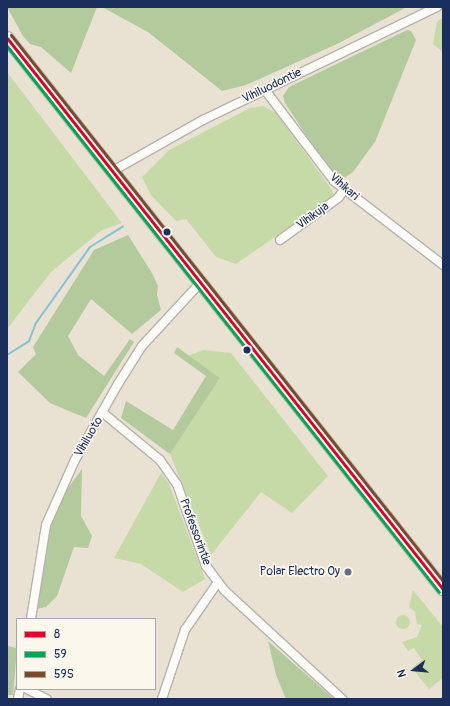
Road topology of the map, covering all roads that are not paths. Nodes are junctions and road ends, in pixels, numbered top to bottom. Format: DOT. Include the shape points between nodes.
graph roads {
  1 [pos="437,7"];
  2 [pos="7,38"];
  3 [pos="265,90"];
  4 [pos="111,172"];
  5 [pos="344,190"];
  6 [pos="280,240"];
  7 [pos="443,265"];
  8 [pos="201,282"];
  9 [pos="102,412"];
  10 [pos="218,582"];
  11 [pos="443,589"];
  12 [pos="31,618"];
  13 [pos="29,690"];
  14 [pos="47,699"];
  15 [pos="162,699"];
  16 [pos="342,699"];
  1 -- 3 [label="street, Vihiluodontie"];
  2 -- 4 [label="main road"];
  3 -- 4 [label="street, Vihiluodontie" via="203,120"];
  3 -- 5 [label="street, Vihikari" via="320,164"];
  4 -- 8 [label="main road"];
  5 -- 6 [label="street, Vihikuja" via="338,198"];
  5 -- 7 [label="street, Vihikari"];
  8 -- 9 [label="street, Vihiluoto" via="142,346"];
  8 -- 11 [label="main road"];
  9 -- 10 [label="street, Professorintie" via="160,460 177,484 206,566"];
  9 -- 12 [label="street, Vihiluoto" via="51,513"];
  10 -- 15 [label="street" via="185,630"];
  10 -- 16 [label="street, Professorintie"];
  13 -- 14 [label="street"];
}
